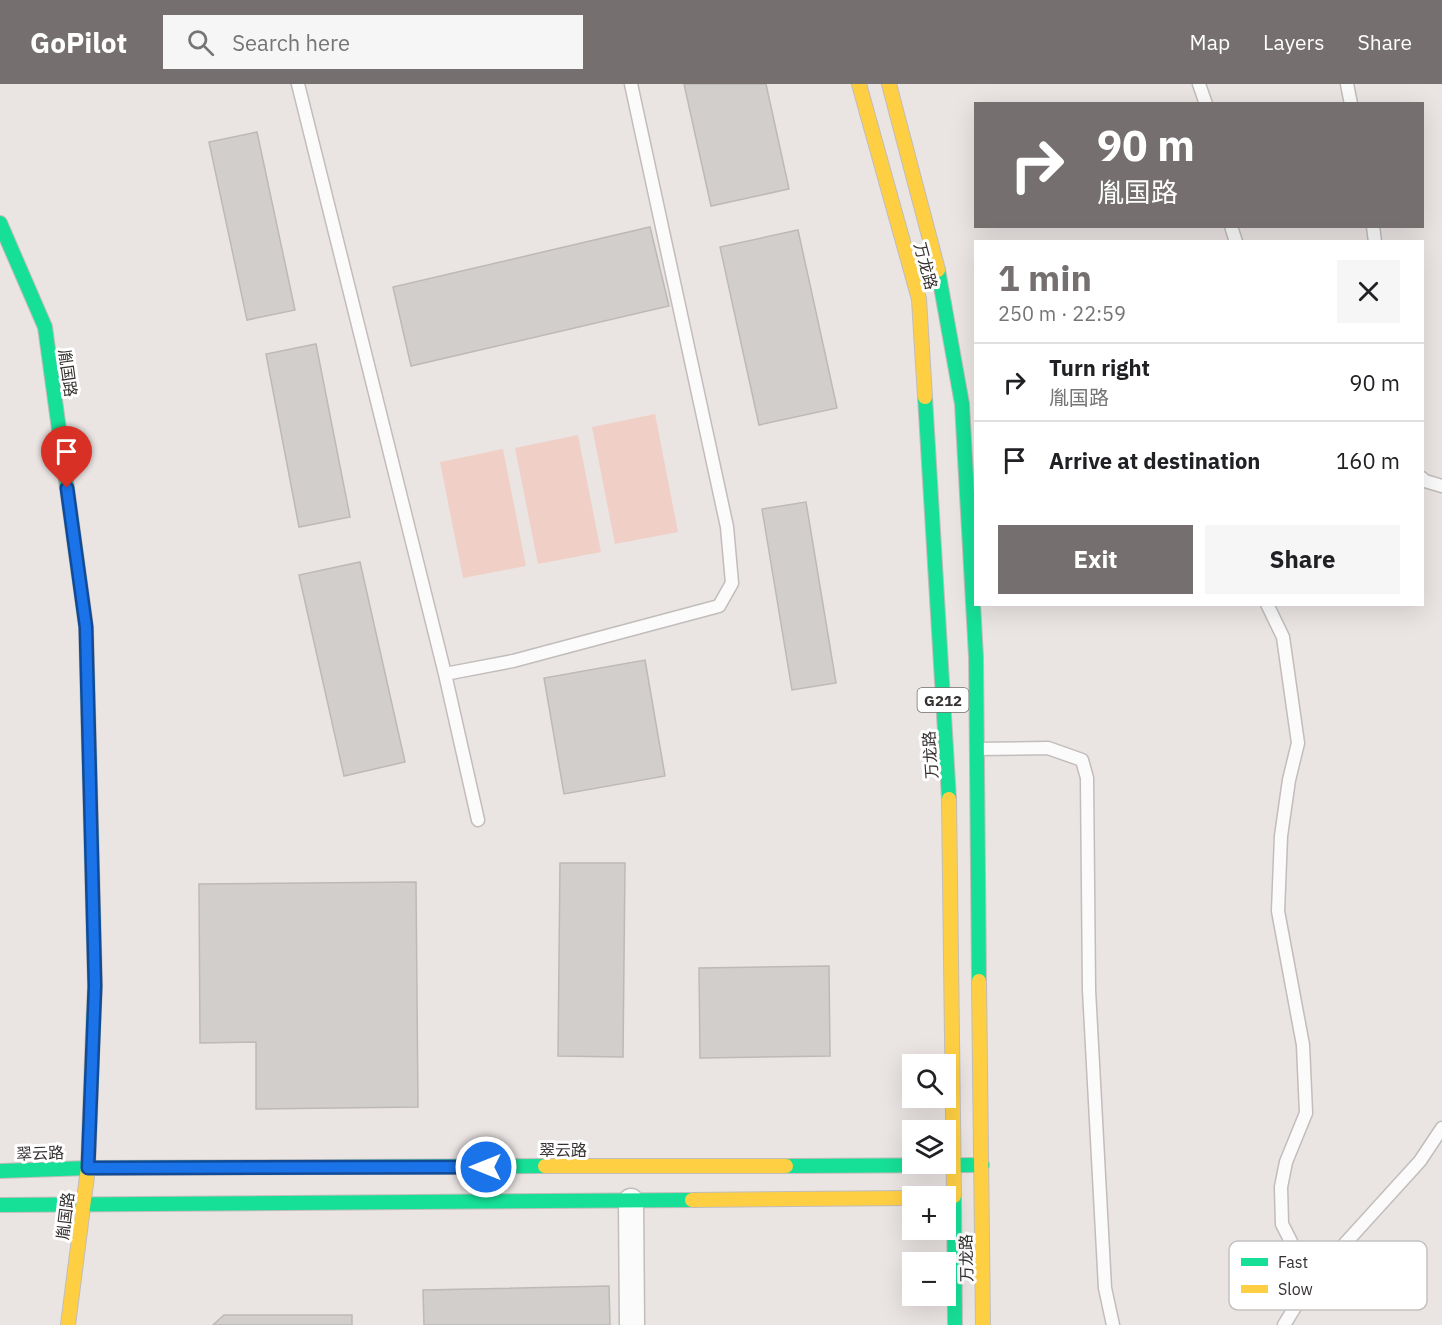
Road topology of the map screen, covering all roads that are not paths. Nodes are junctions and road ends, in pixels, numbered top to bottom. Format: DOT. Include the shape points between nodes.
graph roads {
  1 [pos="298,84"];
  2 [pos="631,84"];
  3 [pos="859,84"];
  4 [pos="889,84"];
  5 [pos="1199,84"];
  6 [pos="1347,84"];
  7 [pos="1205,102"];
  8 [pos="1352,102"];
  9 [pos="0,223"];
  10 [pos="1424,481"];
  11 [pos="1442,486"];
  12 [pos="1268,606"];
  13 [pos="445,674"];
  14 [pos="977,749"];
  15 [pos="478,820"];
  16 [pos="953,1120"];
  17 [pos="1442,1128"];
  18 [pos="982,1165"];
  19 [pos="902,1166"];
  20 [pos="956,1166"];
  21 [pos="88,1168"];
  22 [pos="0,1171"];
  23 [pos="902,1198"];
  24 [pos="956,1198"];
  25 [pos="631,1201"];
  26 [pos="982,1201"];
  27 [pos="0,1205"];
  28 [pos="83,1206"];
  29 [pos="951,1240"];
  30 [pos="1291,1241"];
  31 [pos="1347,1241"];
  32 [pos="1293,1310"];
  33 [pos="68,1325"];
  34 [pos="632,1325"];
  35 [pos="955,1325"];
  36 [pos="983,1325"];
  37 [pos="1113,1325"];
  38 [pos="1284,1325"];
  1 -- 13 [label="lane"];
  2 -- 13 [label="lane" via="727,527 732,583 719,606 513,661"];
  3 -- 16 [label="main road, 万龙路 / G212" via="919,299 951,827"];
  4 -- 14 [label="main road, 万龙路 / G212" via="942,285 962,404"];
  5 -- 7 [label="lane"];
  6 -- 8 [label="lane"];
  9 -- 21 [label="main road, 胤国路" via="45,327 86,627 95,986"];
  10 -- 11 [label="lane"];
  12 -- 30 [label="lane" via="1283,637 1298,744 1281,836 1278,911 1303,1045 1306,1113 1286,1162 1281,1187 1282,1224"];
  13 -- 15 [label="lane"];
  14 -- 18 [label="main road, 万龙路 / G212"];
  14 -- 37 [label="lane" via="1048,748 1082,760 1087,778 1089,990 1106,1288"];
  17 -- 31 [label="lane" via="1420,1161"];
  18 -- 20 [label="main road, 翠云路"];
  18 -- 26 [label="main road, 万龙路 / G212"];
  19 -- 21 [label="main road, 翠云路"];
  21 -- 22 [label="main road, 翠云路"];
  21 -- 28 [label="main road, 胤国路"];
  23 -- 25 [label="main road"];
  24 -- 26 [label="main road"];
  25 -- 28 [label="main road"];
  25 -- 34 [label="street"];
  26 -- 36 [label="main road, 万龙路 / G212"];
  27 -- 28 [label="main road"];
  28 -- 33 [label="main road, 胤国路"];
  29 -- 35 [label="main road, 万龙路 / G212"];
  32 -- 38 [label="lane"];
}
